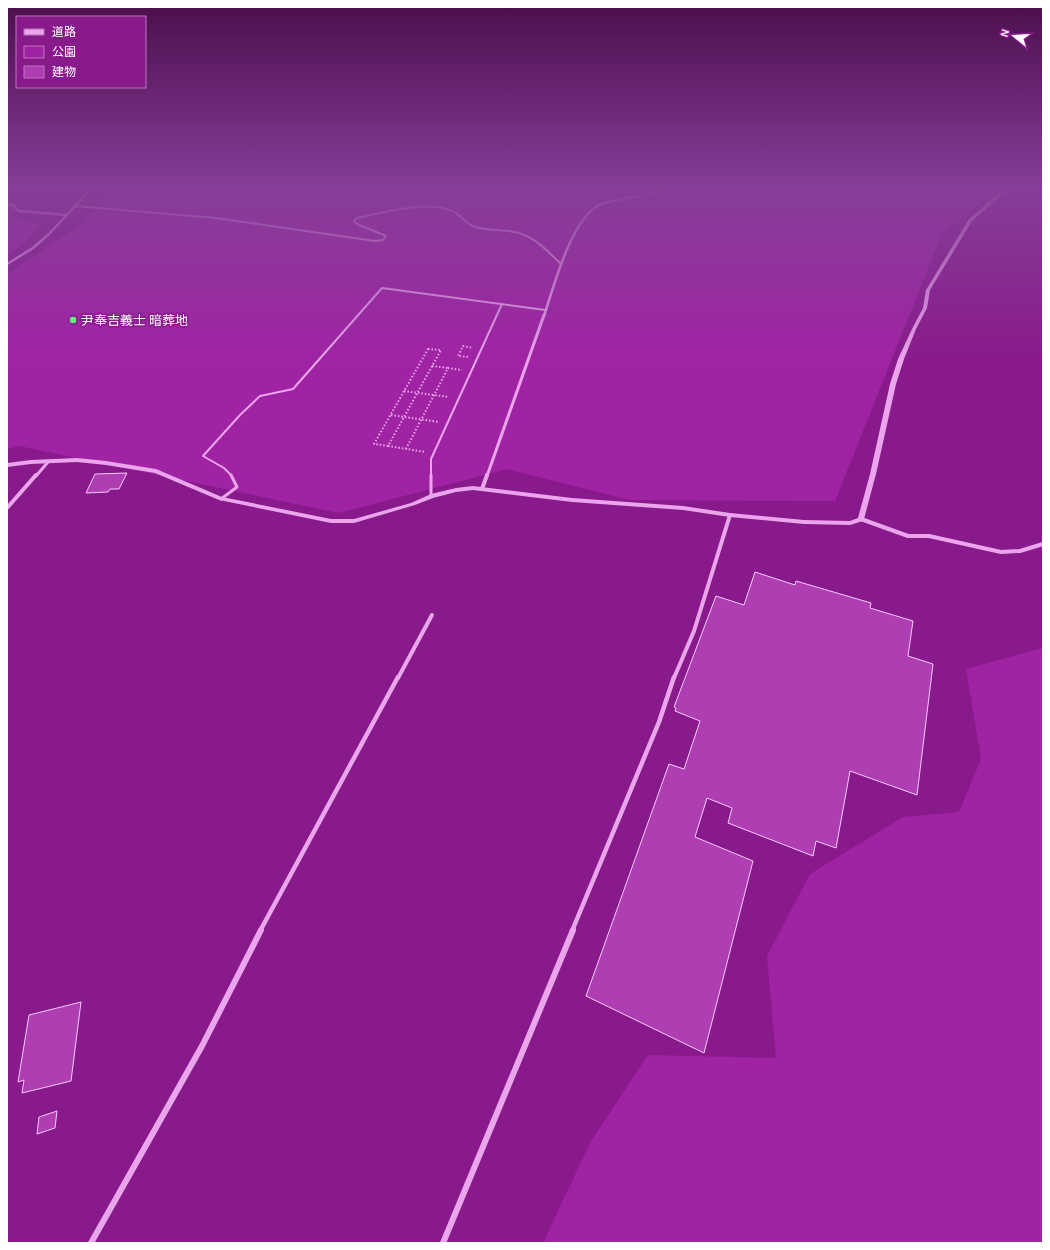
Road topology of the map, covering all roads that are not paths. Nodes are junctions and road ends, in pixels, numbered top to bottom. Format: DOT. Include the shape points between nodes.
graph roads {
  1 [pos="35,246"];
  2 [pos="541,246"];
  3 [pos="568,246"];
  4 [pos="954,246"];
  5 [pos="7,264"];
  6 [pos="561,264"];
  7 [pos="502,304"];
  8 [pos="546,310"];
  9 [pos="48,462"];
  10 [pos="7,465"];
  11 [pos="482,489"];
  12 [pos="431,496"];
  13 [pos="221,499"];
  14 [pos="7,508"];
  15 [pos="730,515"];
  16 [pos="861,519"];
  17 [pos="1043,544"];
  18 [pos="432,615"];
  19 [pos="91,1243"];
  20 [pos="443,1243"];
  1 -- 5 [label="street"];
  2 -- 6 [label="lane"];
  3 -- 6 [label="street"];
  4 -- 16 [label="street" via="928,290 925,308 901,359"];
  6 -- 8 [label="street"];
  7 -- 8 [label="lane"];
  7 -- 12 [label="lane" via="431,459"];
  7 -- 13 [label="lane" via="382,288 293,389 260,396 203,456 232,474 236,481 237,488"];
  8 -- 11 [label="street"];
  9 -- 10 [label="street"];
  9 -- 13 [label="street" via="91,462 156,471"];
  9 -- 14 [label="street"];
  11 -- 12 [label="street" via="456,490"];
  11 -- 15 [label="street"];
  12 -- 13 [label="street" via="413,504 354,521 310,518"];
  15 -- 16 [label="street" via="830,523 850,523"];
  15 -- 20 [label="street" via="694,631 677,668 659,722"];
  16 -- 17 [label="street" via="908,536 929,536 1001,552 1020,552"];
  18 -- 19 [label="street" via="277,898 202,1046"];
}
